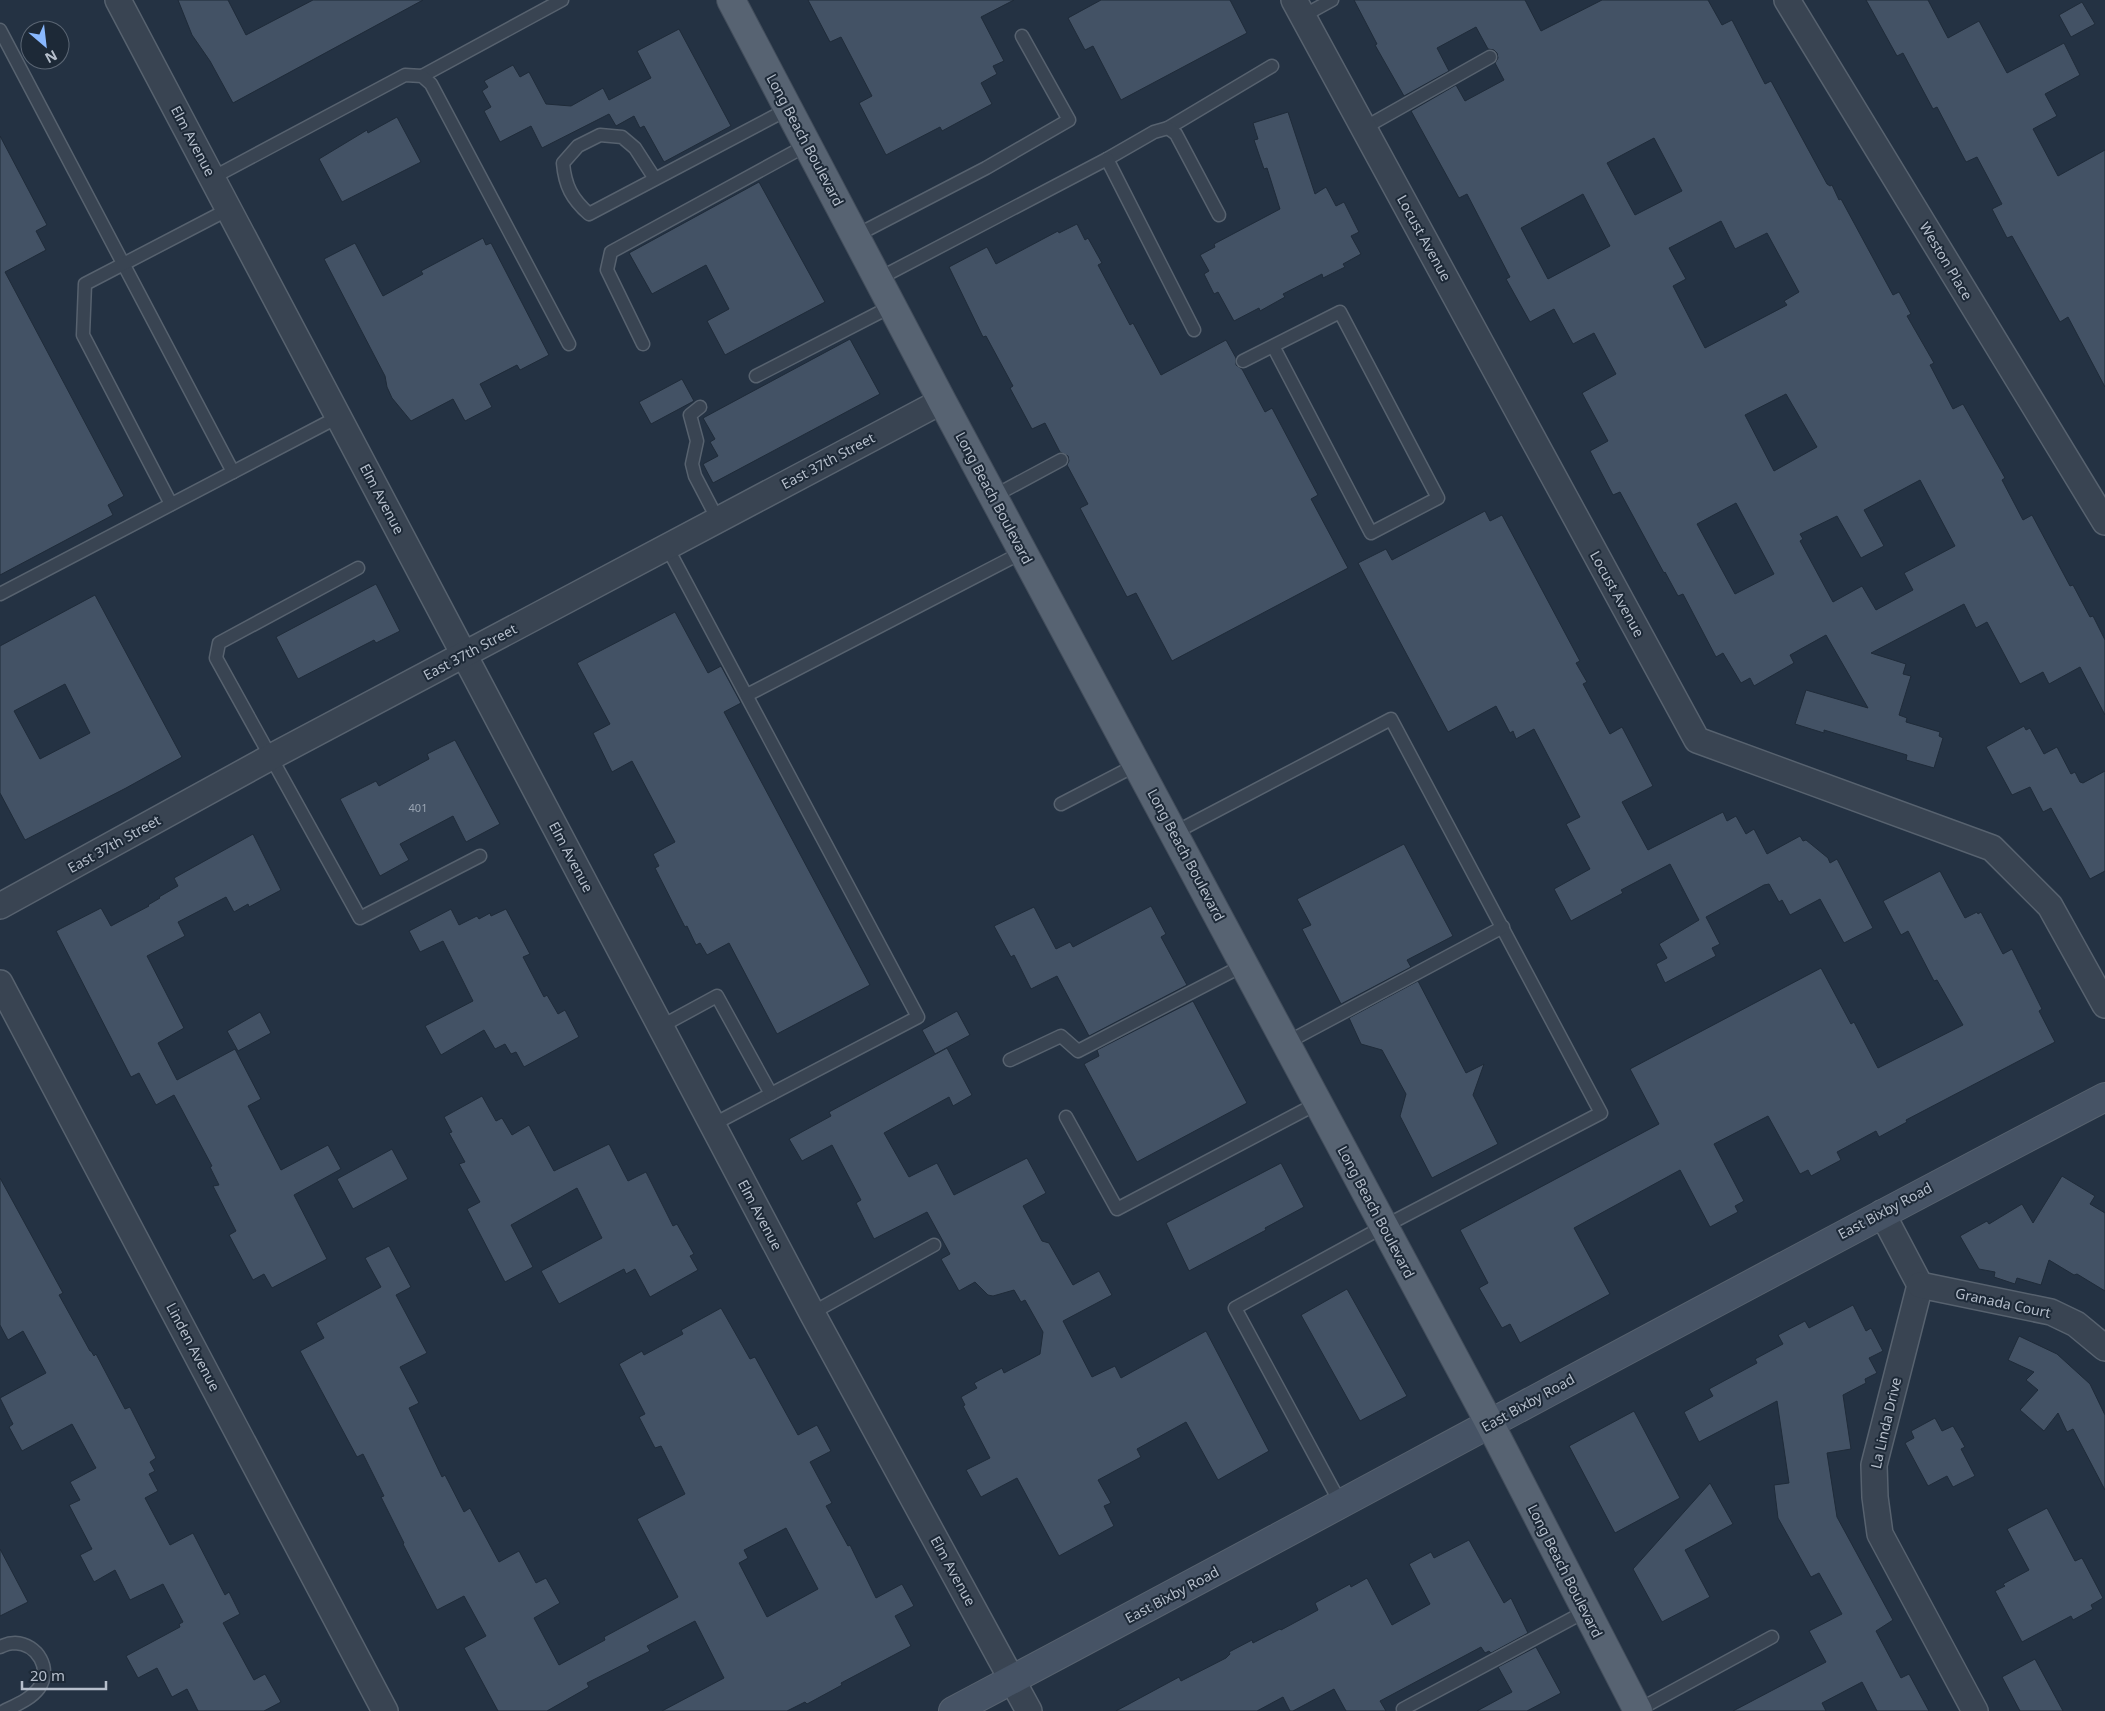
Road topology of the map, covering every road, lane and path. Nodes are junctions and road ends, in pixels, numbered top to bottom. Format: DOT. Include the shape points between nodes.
graph roads {
  1 [pos="118,0"];
  2 [pos="562,0"];
  3 [pos="730,0"];
  4 [pos="1332,0"];
  5 [pos="1788,0"];
  6 [pos="1298,8"];
  7 [pos="0,30"];
  8 [pos="1022,36"];
  9 [pos="1490,57"];
  10 [pos="1272,66"];
  11 [pos="422,76"];
  12 [pos="788,109"];
  13 [pos="1168,128"];
  14 [pos="1364,128"];
  15 [pos="807,145"];
  16 [pos="1107,158"];
  17 [pos="212,178"];
  18 [pos="654,179"];
  19 [pos="229,209"];
  20 [pos="1220,215"];
  21 [pos="855,236"];
  22 [pos="124,264"];
  23 [pos="878,279"];
  24 [pos="892,306"];
  25 [pos="1194,330"];
  26 [pos="569,344"];
  27 [pos="643,344"];
  28 [pos="1273,346"];
  29 [pos="1243,362"];
  30 [pos="756,376"];
  31 [pos="942,400"];
  32 [pos="700,407"];
  33 [pos="338,417"];
  34 [pos="1061,460"];
  35 [pos="233,472"];
  36 [pos="994,496"];
  37 [pos="171,504"];
  38 [pos="718,520"];
  39 [pos="2105,522"];
  40 [pos="668,547"];
  41 [pos="1023,552"];
  42 [pos="358,568"];
  43 [pos="0,594"];
  44 [pos="464,655"];
  45 [pos="747,695"];
  46 [pos="271,757"];
  47 [pos="1138,764"];
  48 [pos="1061,804"];
  49 [pos="1174,833"];
  50 [pos="480,856"];
  51 [pos="3,897"];
  52 [pos="1503,927"];
  53 [pos="1244,965"];
  54 [pos="0,983"];
  55 [pos="2105,1006"];
  56 [pos="660,1027"];
  57 [pos="1286,1043"];
  58 [pos="1010,1060"];
  59 [pos="771,1094"];
  60 [pos="2105,1096"];
  61 [pos="1318,1103"];
  62 [pos="1066,1117"];
  63 [pos="712,1125"];
  64 [pos="1882,1213"];
  65 [pos="1383,1227"];
  66 [pos="934,1245"];
  67 [pos="1920,1285"];
  68 [pos="812,1313"];
  69 [pos="2105,1348"];
  70 [pos="1490,1424"];
  71 [pos="1341,1504"];
  72 [pos="1586,1611"];
  73 [pos="1772,1637"];
  74 [pos="0,1647"];
  75 [pos="1013,1679"];
  76 [pos="1403,1709"];
  77 [pos="4,1711"];
  78 [pos="385,1711"];
  79 [pos="953,1711"];
  80 [pos="1029,1711"];
  81 [pos="1638,1711"];
  82 [pos="1975,1711"];
  1 -- 17 [label="street, Elm Avenue"];
  2 -- 11 [label="lane"];
  3 -- 12 [label="main road, Long Beach Boulevard"];
  4 -- 6 [label="lane"];
  5 -- 39 [label="street, Weston Place"];
  6 -- 14 [label="street, Locust Avenue"];
  7 -- 22 [label="lane"];
  8 -- 21 [label="lane" via="1069,120 986,168"];
  9 -- 14 [label="lane"];
  10 -- 13 [label="lane"];
  11 -- 17 [label="lane" via="405,75"];
  11 -- 26 [label="lane" via="431,84"];
  12 -- 15 [label="main road, Long Beach Boulevard"];
  12 -- 18 [label="lane"];
  13 -- 16 [label="lane" via="1154,132"];
  13 -- 20 [label="lane" via="1176,134"];
  14 -- 55 [label="street, Locust Avenue" via="1697,740 1992,848 2050,906"];
  15 -- 21 [label="main road, Long Beach Boulevard"];
  15 -- 27 [label="lane" via="611,252 607,270"];
  16 -- 23 [label="lane"];
  16 -- 25 [label="lane"];
  17 -- 19 [label="street, Elm Avenue"];
  18 -- 18 [label="lane" via="589,214 564,181 563,163 578,146 600,136 622,136 635,148"];
  19 -- 22 [label="lane"];
  19 -- 33 [label="street, Elm Avenue"];
  21 -- 23 [label="main road, Long Beach Boulevard"];
  22 -- 35 [label="lane"];
  22 -- 37 [label="lane" via="85,284 82,335"];
  23 -- 24 [label="main road, Long Beach Boulevard"];
  24 -- 30 [label="lane"];
  24 -- 31 [label="main road, Long Beach Boulevard"];
  28 -- 28 [label="lane" via="1340,312 1438,498 1371,533"];
  28 -- 29 [label="lane"];
  31 -- 36 [label="main road, Long Beach Boulevard"];
  31 -- 38 [label="street, East 37th Street"];
  32 -- 38 [label="lane" via="690,415 697,441 692,464"];
  33 -- 35 [label="lane"];
  33 -- 44 [label="street, Elm Avenue"];
  34 -- 36 [label="lane"];
  35 -- 37 [label="lane"];
  36 -- 41 [label="main road, Long Beach Boulevard"];
  37 -- 43 [label="lane"];
  38 -- 40 [label="street, East 37th Street"];
  40 -- 44 [label="street, East 37th Street"];
  40 -- 45 [label="lane"];
  41 -- 45 [label="lane"];
  41 -- 47 [label="main road, Long Beach Boulevard"];
  42 -- 46 [label="lane" via="220,643 216,658"];
  44 -- 46 [label="street, East 37th Street"];
  44 -- 56 [label="street, Elm Avenue"];
  45 -- 59 [label="lane" via="918,1017"];
  46 -- 50 [label="lane" via="360,918"];
  46 -- 51 [label="street, East 37th Street"];
  47 -- 48 [label="lane"];
  47 -- 49 [label="main road, Long Beach Boulevard"];
  49 -- 52 [label="lane" via="1391,720"];
  49 -- 53 [label="main road, Long Beach Boulevard"];
  52 -- 57 [label="lane"];
  52 -- 65 [label="lane" via="1601,1113"];
  53 -- 57 [label="main road, Long Beach Boulevard"];
  53 -- 58 [label="lane" via="1078,1051 1061,1036"];
  54 -- 78 [label="street, Linden Avenue"];
  56 -- 59 [label="lane" via="717,996"];
  56 -- 63 [label="street, Elm Avenue"];
  57 -- 61 [label="main road, Long Beach Boulevard"];
  59 -- 63 [label="lane"];
  60 -- 64 [label="street, East Bixby Road"];
  61 -- 62 [label="lane" via="1116,1208"];
  61 -- 65 [label="main road, Long Beach Boulevard"];
  63 -- 68 [label="street, Elm Avenue"];
  64 -- 67 [label="street"];
  64 -- 70 [label="street, East Bixby Road"];
  65 -- 70 [label="main road, Long Beach Boulevard"];
  65 -- 71 [label="lane" via="1235,1308"];
  66 -- 68 [label="lane"];
  67 -- 69 [label="street, Granada Court" via="2051,1312 2076,1324"];
  67 -- 82 [label="street, La Linda Drive" via="1874,1465 1875,1498 1880,1534"];
  68 -- 75 [label="street, Elm Avenue"];
  70 -- 71 [label="street, East Bixby Road"];
  70 -- 72 [label="main road, Long Beach Boulevard"];
  71 -- 75 [label="street, East Bixby Road"];
  72 -- 76 [label="lane"];
  72 -- 81 [label="main road, Long Beach Boulevard"];
  73 -- 81 [label="lane"];
  74 -- 77 [label="lane" via="16,1643 31,1648 42,1658 45,1674 40,1687 30,1697"];
  75 -- 79 [label="street, East Bixby Road"];
  75 -- 80 [label="street, Elm Avenue"];
}
